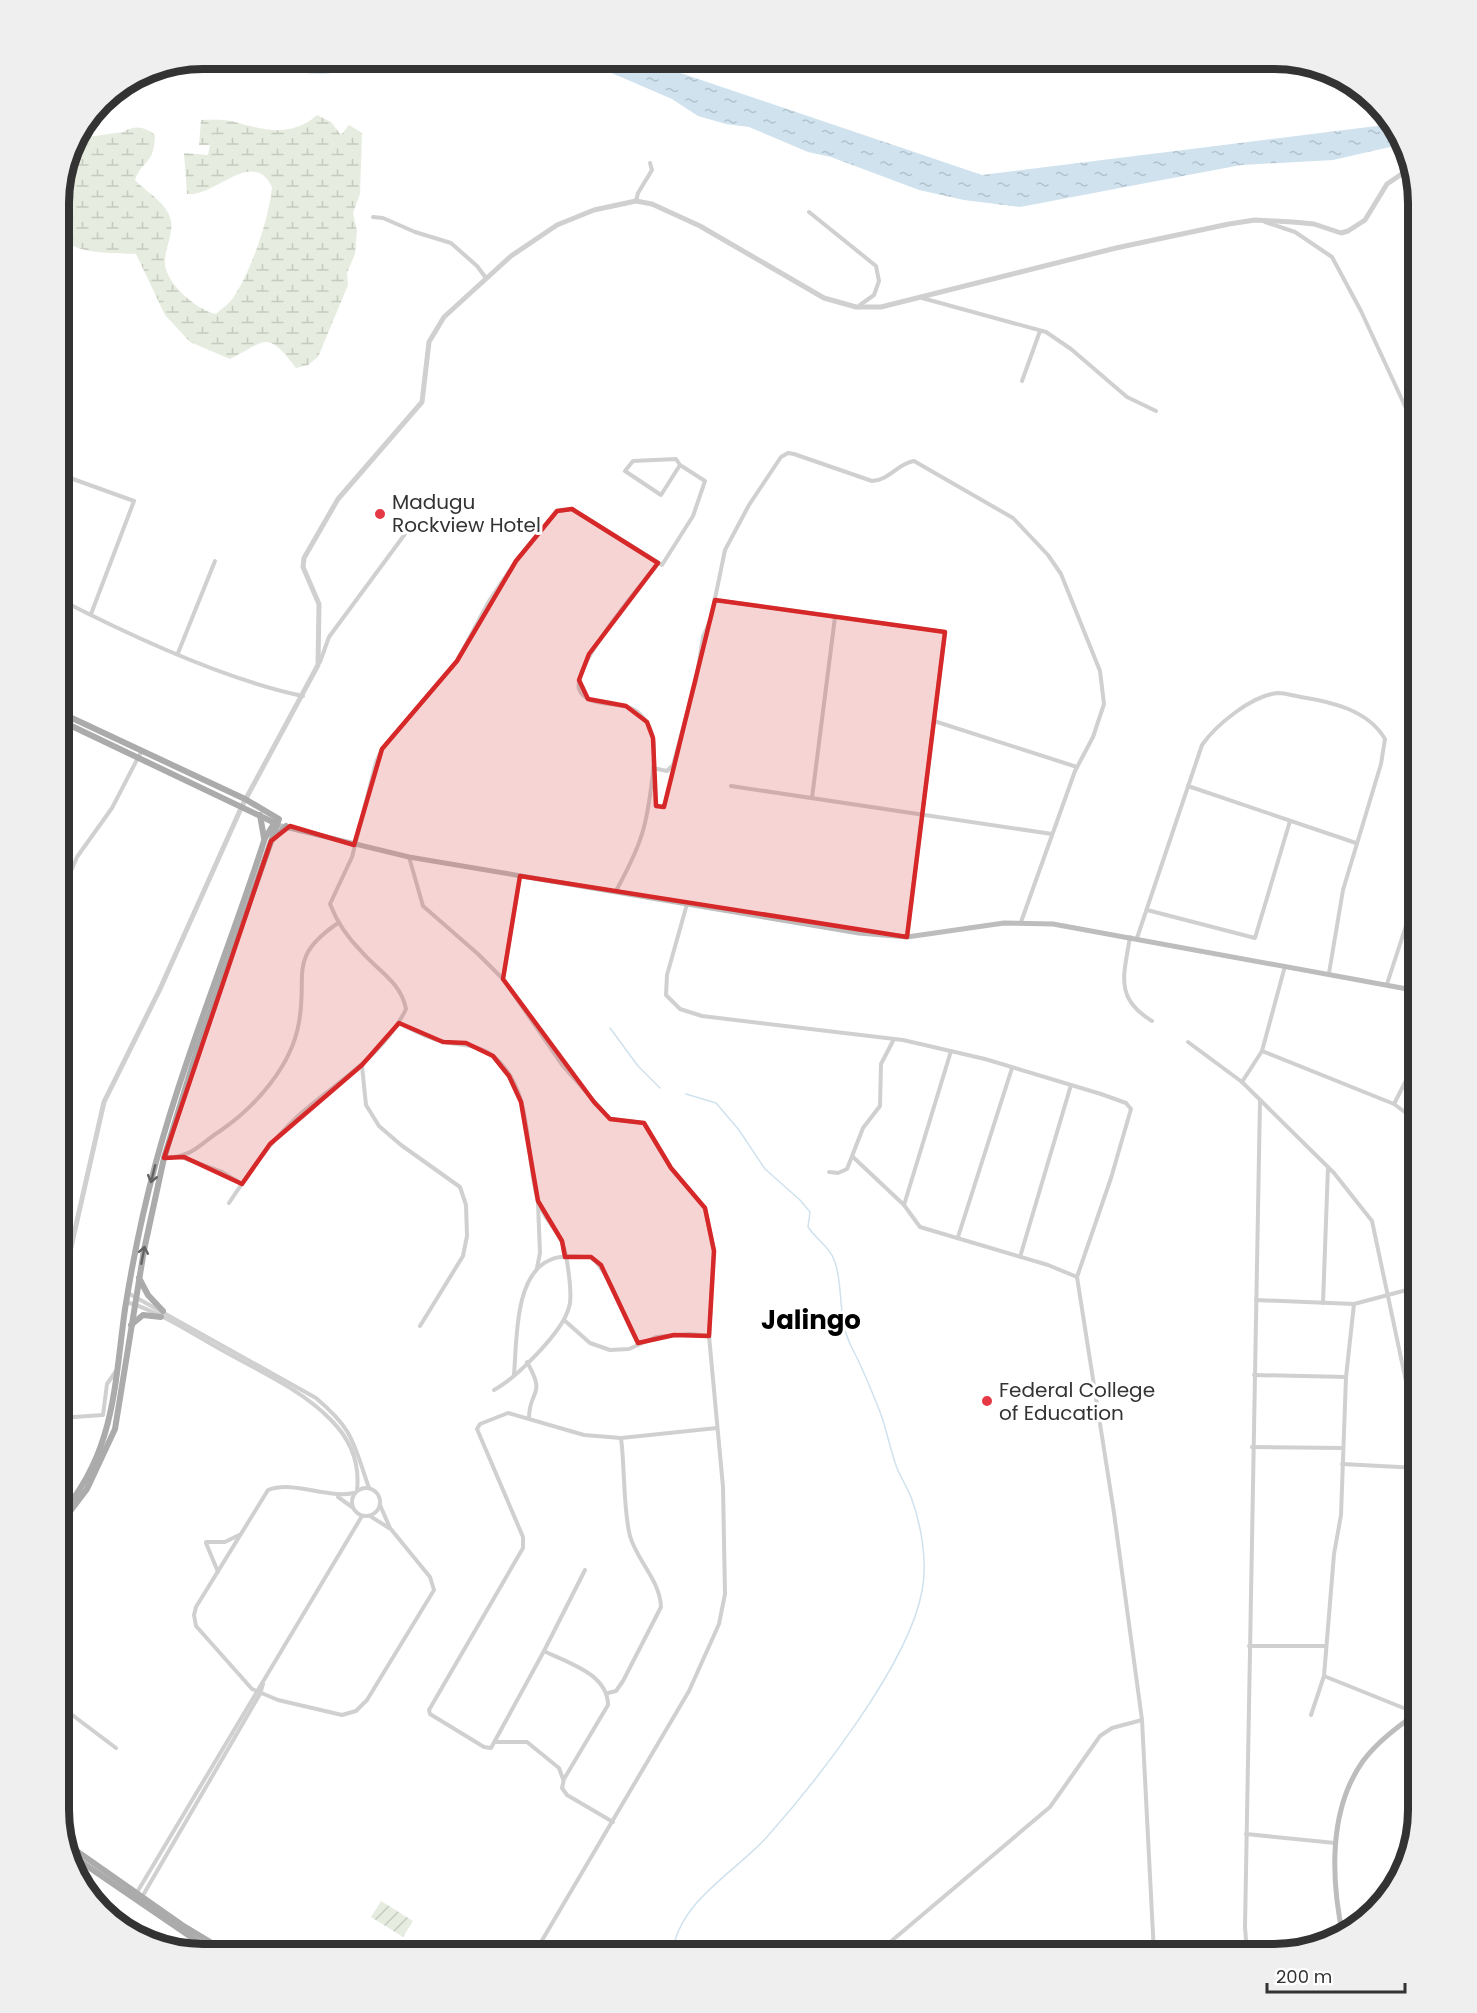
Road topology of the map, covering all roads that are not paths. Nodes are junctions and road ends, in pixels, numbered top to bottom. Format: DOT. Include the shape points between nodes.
graph roads {
  1 [pos="650,163"];
  2 [pos="1404,172"];
  3 [pos="636,201"];
  4 [pos="809,212"];
  5 [pos="373,217"];
  6 [pos="1261,221"];
  7 [pos="486,278"];
  8 [pos="921,297"];
  9 [pos="856,307"];
  10 [pos="1040,331"];
  11 [pos="1022,381"];
  12 [pos="1156,411"];
  13 [pos="1408,413"];
  14 [pos="680,465"];
  15 [pos="69,478"];
  16 [pos="405,534"];
  17 [pos="216,561"];
  18 [pos="658,563"];
  19 [pos="714,600"];
  20 [pos="69,604"];
  21 [pos="91,614"];
  22 [pos="835,617"];
  23 [pos="178,653"];
  24 [pos="318,665"];
  25 [pos="303,696"];
  26 [pos="69,717"];
  27 [pos="934,721"];
  28 [pos="69,724"];
  29 [pos="141,754"];
  30 [pos="1077,767"];
  31 [pos="653,768"];
  32 [pos="731,786"];
  33 [pos="1188,786"];
  34 [pos="812,798"];
  35 [pos="243,803"];
  36 [pos="922,814"];
  37 [pos="260,815"];
  38 [pos="277,821"];
  39 [pos="1290,821"];
  40 [pos="288,826"];
  41 [pos="1052,834"];
  42 [pos="268,840"];
  43 [pos="1356,843"];
  44 [pos="354,845"];
  45 [pos="409,857"];
  46 [pos="69,876"];
  47 [pos="520,876"];
  48 [pos="616,891"];
  49 [pos="687,904"];
  50 [pos="1147,909"];
  51 [pos="1021,922"];
  52 [pos="1408,922"];
  53 [pos="338,923"];
  54 [pos="907,937"];
  55 [pos="1130,937"];
  56 [pos="1137,938"];
  57 [pos="1285,966"];
  58 [pos="1329,973"];
  59 [pos="503,979"];
  60 [pos="1387,984"];
  61 [pos="1408,989"];
  62 [pos="1152,1021"];
  63 [pos="399,1023"];
  64 [pos="894,1039"];
  65 [pos="1188,1042"];
  66 [pos="951,1051"];
  67 [pos="1262,1052"];
  68 [pos="362,1065"];
  69 [pos="1012,1068"];
  70 [pos="1408,1078"];
  71 [pos="1242,1082"];
  72 [pos="1071,1085"];
  73 [pos="1260,1100"];
  74 [pos="1394,1104"];
  75 [pos="1408,1114"];
  76 [pos="853,1156"];
  77 [pos="184,1157"];
  78 [pos="164,1158"];
  79 [pos="1328,1167"];
  80 [pos="829,1172"];
  81 [pos="242,1184"];
  82 [pos="538,1202"];
  83 [pos="229,1203"];
  84 [pos="904,1205"];
  85 [pos="958,1237"];
  86 [pos="69,1256"];
  87 [pos="565,1257"];
  88 [pos="1020,1257"];
  89 [pos="536,1269"];
  90 [pos="139,1277"];
  91 [pos="1077,1277"];
  92 [pos="1408,1289"];
  93 [pos="128,1293"];
  94 [pos="1387,1294"];
  95 [pos="136,1296"];
  96 [pos="1256,1300"];
  97 [pos="126,1302"];
  98 [pos="1323,1303"];
  99 [pos="134,1304"];
  100 [pos="1354,1304"];
  101 [pos="162,1314"];
  102 [pos="564,1320"];
  103 [pos="131,1326"];
  104 [pos="420,1326"];
  105 [pos="709,1336"];
  106 [pos="638,1343"];
  107 [pos="527,1362"];
  108 [pos="118,1369"];
  109 [pos="514,1374"];
  110 [pos="1254,1375"];
  111 [pos="1346,1377"];
  112 [pos="1408,1388"];
  113 [pos="494,1390"];
  114 [pos="69,1417"];
  115 [pos="529,1418"];
  116 [pos="717,1428"];
  117 [pos="621,1438"];
  118 [pos="1252,1446"];
  119 [pos="1343,1448"];
  120 [pos="1342,1464"];
  121 [pos="1408,1467"];
  122 [pos="369,1488"];
  123 [pos="356,1491"];
  124 [pos="338,1496"];
  125 [pos="69,1503"];
  126 [pos="380,1505"];
  127 [pos="352,1507"];
  128 [pos="69,1512"];
  129 [pos="362,1516"];
  130 [pos="370,1516"];
  131 [pos="390,1528"];
  132 [pos="240,1535"];
  133 [pos="585,1570"];
  134 [pos="218,1572"];
  135 [pos="1249,1646"];
  136 [pos="1327,1646"];
  137 [pos="544,1651"];
  138 [pos="1324,1676"];
  139 [pos="258,1692"];
  140 [pos="608,1693"];
  141 [pos="1408,1709"];
  142 [pos="69,1713"];
  143 [pos="1311,1715"];
  144 [pos="1142,1720"];
  145 [pos="1408,1721"];
  146 [pos="496,1742"];
  147 [pos="116,1748"];
  148 [pos="564,1779"];
  149 [pos="614,1822"];
  150 [pos="1246,1834"];
  151 [pos="1335,1843"];
  152 [pos="76,1851"];
  153 [pos="79,1860"];
  154 [pos="137,1899"];
  155 [pos="1341,1926"];
  156 [pos="202,1944"];
  157 [pos="213,1944"];
  158 [pos="540,1944"];
  159 [pos="888,1944"];
  160 [pos="1153,1944"];
  161 [pos="1247,1944"];
  1 -- 3 [label="street" via="652,170"];
  2 -- 6 [label="street" via="1387,184 1365,220 1348,231 1341,233 1314,224"];
  3 -- 7 [label="street" via="594,210 557,225 511,255"];
  3 -- 9 [label="street" via="671,212 824,298"];
  4 -- 9 [label="street" via="876,266 879,281 874,295"];
  5 -- 7 [label="street" via="451,243"];
  6 -- 8 [label="street" via="1221,225 1116,248"];
  6 -- 13 [label="street" via="1295,232 1332,257"];
  7 -- 24 [label="street" via="444,317 431,335 424,391 417,410 346,489 308,548 303,567 319,604"];
  8 -- 9 [label="street" via="881,307"];
  8 -- 10 [label="street"];
  10 -- 11 [label="street"];
  10 -- 12 [label="street" via="1071,349 1127,397"];
  14 -- 14 [label="street" via="661,495 625,471 633,460 676,459"];
  14 -- 18 [label="street" via="705,481 693,516 662,565"];
  15 -- 21 [label="street" via="134,501"];
  16 -- 24 [label="street" via="329,637"];
  17 -- 23 [label="street"];
  18 -- 31 [label="street" via="590,654 579,680 579,690 588,699 626,706 647,722 653,738"];
  18 -- 44 [label="street" via="572,509 556,510 489,601 456,661 382,749"];
  19 -- 22 [label="street"];
  19 -- 30 [label="street" via="729,542 781,457 794,454 872,481 885,479 908,462 921,464 1013,518 1061,574 1104,688 1104,704"];
  19 -- 31 [label="street" via="673,765 667,771"];
  20 -- 21 [label="street"];
  21 -- 23 [label="street"];
  22 -- 27 [label="street" via="945,632"];
  22 -- 34 [label="street"];
  23 -- 25 [label="street"];
  24 -- 25 [label="street"];
  25 -- 35 [label="street"];
  26 -- 29 [label="main road"];
  27 -- 30 [label="street"];
  27 -- 36 [label="street"];
  28 -- 29 [label="main road"];
  29 -- 35 [label="main road"];
  29 -- 46 [label="street"];
  30 -- 41 [label="street"];
  31 -- 48 [label="street" via="642,835"];
  32 -- 34 [label="street"];
  33 -- 39 [label="street"];
  33 -- 43 [label="street" via="1202,745 1212,731 1255,702 1278,693 1336,702 1370,721 1385,739"];
  33 -- 50 [label="street"];
  34 -- 36 [label="street"];
  35 -- 37 [label="main road"];
  35 -- 38 [label="main road"];
  35 -- 86 [label="street" via="160,989 104,1102"];
  36 -- 41 [label="street"];
  36 -- 54 [label="street"];
  37 -- 38 [label="main road"];
  37 -- 42 [label="main road"];
  38 -- 40 [label="main road"];
  38 -- 42 [label="main road"];
  39 -- 43 [label="street"];
  39 -- 50 [label="street" via="1255,938"];
  40 -- 42 [label="main road"];
  40 -- 44 [label="main road"];
  41 -- 51 [label="street"];
  42 -- 78 [label="main road"];
  42 -- 93 [label="main road, one-way" via="171,1109 138,1234"];
  43 -- 58 [label="street" via="1343,890"];
  44 -- 45 [label="main road"];
  44 -- 53 [label="street" via="330,904"];
  45 -- 47 [label="main road"];
  45 -- 59 [label="street" via="423,906"];
  47 -- 48 [label="main road"];
  47 -- 59 [label="street"];
  48 -- 49 [label="main road"];
  49 -- 54 [label="main road" via="859,933"];
  49 -- 64 [label="street" via="667,975 666,995 680,1010"];
  50 -- 56 [label="street"];
  51 -- 54 [label="main road"];
  51 -- 55 [label="main road"];
  52 -- 60 [label="street"];
  53 -- 63 [label="street" via="404,994 406,1009"];
  53 -- 77 [label="street" via="309,948 301,968 299,1024 270,1084 231,1123"];
  55 -- 56 [label="main road"];
  55 -- 62 [label="street" via="1123,990 1129,1003"];
  56 -- 57 [label="main road"];
  57 -- 58 [label="main road"];
  57 -- 67 [label="street"];
  58 -- 60 [label="main road"];
  59 -- 105 [label="street" via="563,1066 594,1102 610,1119 644,1123 671,1168 705,1208 714,1251"];
  60 -- 61 [label="main road"];
  63 -- 68 [label="street"];
  63 -- 82 [label="street" via="443,1042 476,1047 493,1056 509,1076 521,1102"];
  64 -- 66 [label="street"];
  64 -- 76 [label="street" via="881,1064 880,1106 864,1128"];
  65 -- 71 [label="street"];
  66 -- 69 [label="street"];
  66 -- 84 [label="street"];
  67 -- 71 [label="street"];
  67 -- 74 [label="street"];
  68 -- 81 [label="street" via="270,1144"];
  68 -- 104 [label="street" via="366,1105 379,1126 460,1187 466,1205 463,1256"];
  69 -- 72 [label="street"];
  69 -- 85 [label="street"];
  70 -- 74 [label="street"];
  71 -- 73 [label="street"];
  72 -- 88 [label="street"];
  72 -- 91 [label="street" via="1126,1103 1131,1109"];
  73 -- 79 [label="street"];
  73 -- 96 [label="street"];
  74 -- 75 [label="street"];
  76 -- 80 [label="street" via="846,1169"];
  76 -- 84 [label="street"];
  77 -- 78 [label="street"];
  77 -- 81 [label="street"];
  90 -- 78 [label="main road, one-way"];
  79 -- 94 [label="street" via="1372,1221"];
  79 -- 98 [label="street"];
  81 -- 83 [label="street"];
  82 -- 87 [label="street" via="562,1241"];
  82 -- 89 [label="street" via="540,1253"];
  84 -- 85 [label="street" via="920,1227"];
  85 -- 88 [label="street"];
  87 -- 89 [label="street" via="550,1259"];
  87 -- 102 [label="street" via="570,1306"];
  87 -- 106 [label="street" via="591,1257 601,1265"];
  88 -- 91 [label="street"];
  89 -- 109 [label="street" via="518,1316"];
  90 -- 95 [label="main road"];
  90 -- 101 [label="main road"];
  91 -- 144 [label="street"];
  92 -- 94 [label="street"];
  93 -- 95 [label="street"];
  93 -- 97 [label="main road"];
  94 -- 100 [label="street"];
  94 -- 112 [label="street"];
  95 -- 99 [label="main road"];
  95 -- 101 [label="street"];
  96 -- 98 [label="street"];
  96 -- 110 [label="street"];
  97 -- 99 [label="street"];
  97 -- 108 [label="main road"];
  98 -- 100 [label="street"];
  99 -- 101 [label="street"];
  99 -- 103 [label="main road"];
  100 -- 111 [label="street"];
  101 -- 103 [label="main road" via="143,1315"];
  101 -- 122 [label="street" via="325,1405 356,1444"];
  101 -- 123 [label="street" via="303,1396 321,1411 350,1446 358,1469"];
  102 -- 106 [label="street" via="590,1343 610,1350 629,1350"];
  102 -- 107 [label="street" via="554,1337"];
  103 -- 128 [label="main road" via="115,1429 87,1489"];
  105 -- 106 [label="street" via="674,1335"];
  105 -- 116 [label="street"];
  107 -- 109 [label="street"];
  107 -- 115 [label="street" via="538,1387 529,1407"];
  108 -- 114 [label="street" via="107,1384 103,1415"];
  108 -- 125 [label="main road" via="104,1441"];
  109 -- 113 [label="street" via="508,1383"];
  110 -- 111 [label="street"];
  110 -- 118 [label="street"];
  111 -- 119 [label="street"];
  115 -- 117 [label="street" via="584,1435"];
  115 -- 146 [label="street" via="508,1413 480,1424 477,1429 523,1537 523,1548 429,1710 484,1747 491,1748"];
  116 -- 117 [label="street"];
  116 -- 149 [label="street" via="726,1553 725,1594 719,1624 689,1691"];
  117 -- 140 [label="street" via="629,1532 635,1552 661,1595 661,1607 623,1681 616,1691"];
  118 -- 119 [label="street"];
  118 -- 135 [label="street"];
  119 -- 120 [label="street"];
  120 -- 121 [label="street"];
  120 -- 136 [label="street" via="1341,1515"];
  122 -- 123 [label="street"];
  122 -- 126 [label="street" via="378,1495"];
  123 -- 124 [label="street"];
  123 -- 127 [label="street"];
  124 -- 127 [label="street"];
  124 -- 132 [label="street" via="282,1487 272,1489 264,1494"];
  126 -- 130 [label="street"];
  126 -- 131 [label="street"];
  127 -- 129 [label="street"];
  129 -- 130 [label="street"];
  129 -- 139 [label="street"];
  130 -- 131 [label="street"];
  131 -- 139 [label="street" via="430,1577 434,1590 367,1700 356,1711 342,1714"];
  132 -- 134 [label="street"];
  132 -- 134 [label="street" via="225,1542 206,1542"];
  133 -- 137 [label="street"];
  134 -- 139 [label="street" via="196,1607 194,1620 244,1681"];
  135 -- 136 [label="street"];
  135 -- 150 [label="street"];
  136 -- 138 [label="street"];
  137 -- 140 [label="street" via="602,1683"];
  137 -- 146 [label="street"];
  138 -- 141 [label="street"];
  138 -- 143 [label="street"];
  139 -- 154 [label="street"];
  140 -- 148 [label="street" via="608,1706"];
  142 -- 147 [label="street"];
  144 -- 159 [label="street" via="1112,1728 1100,1736 1050,1807"];
  144 -- 160 [label="street"];
  145 -- 151 [label="main road" via="1378,1745 1360,1767 1344,1798"];
  146 -- 148 [label="street" via="527,1742 559,1768"];
  148 -- 149 [label="street" via="562,1788 567,1795"];
  149 -- 158 [label="street"];
  150 -- 151 [label="street"];
  150 -- 161 [label="street"];
  151 -- 155 [label="main road"];
  152 -- 154 [label="main road"];
  153 -- 154 [label="main road"];
  154 -- 156 [label="main road"];
  154 -- 157 [label="main road"];
}
